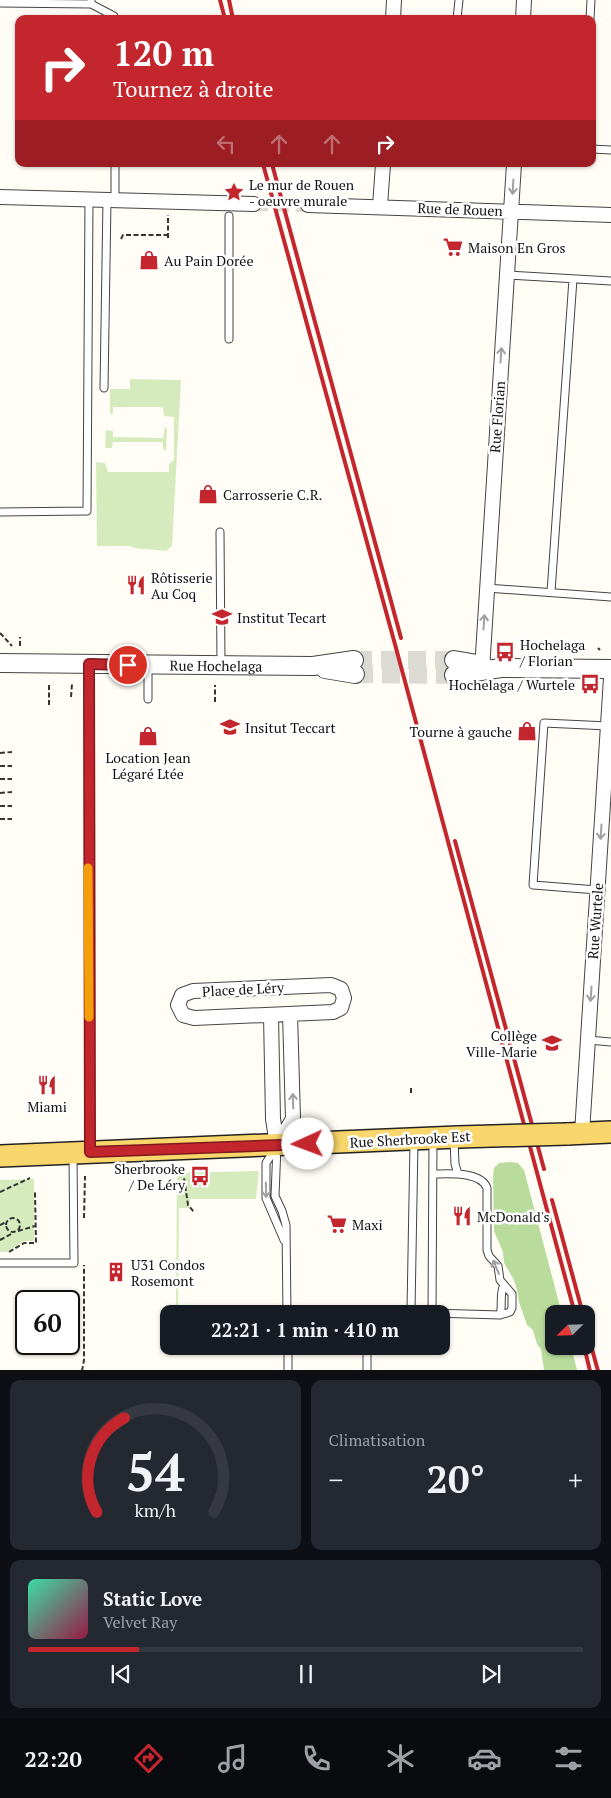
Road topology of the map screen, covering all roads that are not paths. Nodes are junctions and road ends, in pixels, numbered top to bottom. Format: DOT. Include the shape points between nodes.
graph roads {
  1 [pos="394,0"];
  2 [pos="459,0"];
  3 [pos="524,0"];
  4 [pos="591,0"];
  5 [pos="91,2"];
  6 [pos="0,3"];
  7 [pos="112,15"];
  8 [pos="393,15"];
  9 [pos="457,15"];
  10 [pos="523,15"];
  11 [pos="590,15"];
  12 [pos="596,148"];
  13 [pos="611,150"];
  14 [pos="115,167"];
  15 [pos="383,167"];
  16 [pos="514,167"];
  17 [pos="0,197"];
  18 [pos="89,200"];
  19 [pos="111,200"];
  20 [pos="254,204"];
  21 [pos="308,205"];
  22 [pos="380,206"];
  23 [pos="511,211"];
  24 [pos="229,216"];
  25 [pos="611,216"];
  26 [pos="507,275"];
  27 [pos="573,278"];
  28 [pos="611,281"];
  29 [pos="229,339"];
  30 [pos="104,388"];
  31 [pos="0,512"];
  32 [pos="220,532"];
  33 [pos="486,588"];
  34 [pos="551,592"];
  35 [pos="611,597"];
  36 [pos="0,663"];
  37 [pos="89,664"];
  38 [pos="148,665"];
  39 [pos="221,666"];
  40 [pos="354,667"];
  41 [pos="454,668"];
  42 [pos="482,668"];
  43 [pos="611,669"];
  44 [pos="611,678"];
  45 [pos="148,700"];
  46 [pos="609,726"];
  47 [pos="597,890"];
  48 [pos="290,1014"];
  49 [pos="271,1015"];
  50 [pos="588,1040"];
  51 [pos="611,1042"];
  52 [pos="611,1132"];
  53 [pos="574,1133"];
  54 [pos="456,1137"];
  55 [pos="423,1139"];
  56 [pos="277,1145"];
  57 [pos="81,1152"];
  58 [pos="0,1156"];
  59 [pos="433,1174"];
  60 [pos="458,1174"];
  61 [pos="0,1263"];
  62 [pos="287,1305"];
  63 [pos="411,1305"];
  64 [pos="288,1355"];
  65 [pos="367,1355"];
  66 [pos="288,1370"];
  67 [pos="367,1370"];
  1 -- 8 [label="street"];
  2 -- 9 [label="lane"];
  3 -- 10 [label="street"];
  4 -- 11 [label="lane"];
  5 -- 6 [label="lane"];
  5 -- 7 [label="lane"];
  12 -- 13 [label="lane"];
  14 -- 19 [label="lane"];
  15 -- 22 [label="street"];
  16 -- 23 [label="street, Rue Florian, one-way"];
  17 -- 18 [label="street"];
  18 -- 19 [label="street"];
  18 -- 31 [label="lane" via="87,511"];
  19 -- 20 [label="street"];
  19 -- 30 [label="lane"];
  21 -- 22 [label="street, Rue de Rouen"];
  22 -- 23 [label="street, Rue de Rouen"];
  23 -- 25 [label="street, Rue de Rouen"];
  23 -- 26 [label="street, Rue Florian"];
  24 -- 29 [label="lane"];
  26 -- 27 [label="lane"];
  33 -- 26 [label="street, Rue Florian, one-way"];
  27 -- 28 [label="lane"];
  27 -- 34 [label="lane"];
  32 -- 39 [label="lane"];
  33 -- 34 [label="lane"];
  42 -- 33 [label="street, Rue Florian, one-way"];
  34 -- 35 [label="lane"];
  36 -- 37 [label="street, Rue Hochelaga"];
  37 -- 38 [label="street, Rue Hochelaga"];
  37 -- 57 [label="lane"];
  38 -- 39 [label="street, Rue Hochelaga"];
  38 -- 45 [label="lane"];
  39 -- 40 [label="street, Rue Hochelaga"];
  41 -- 42 [label="street"];
  42 -- 43 [label="street"];
  44 -- 46 [label="street, Rue Wurtele"];
  46 -- 47 [label="street, Rue Wurtele, one-way"];
  46 -- 47 [label="lane" via="544,723 533,885"];
  47 -- 50 [label="street, Rue Wurtele, one-way"];
  48 -- 49 [label="street, Place de Léry"];
  48 -- 49 [label="street, Place de Léry" via="338,1011 344,1004 343,993 336,986 193,991 179,1000 180,1010 188,1017"];
  56 -- 48 [label="street, Place de Léry, one-way" via="293,1120"];
  49 -- 56 [label="street, Place de Léry" via="273,1119"];
  50 -- 51 [label="lane"];
  50 -- 53 [label="street, Rue Wurtele"];
  52 -- 53 [label="main road, Rue Sherbrooke Est"];
  53 -- 54 [label="main road, Rue Sherbrooke Est, bridge"];
  54 -- 55 [label="main road, Rue Sherbrooke Est"];
  54 -- 60 [label="lane"];
  55 -- 56 [label="main road, Rue Sherbrooke Est"];
  55 -- 59 [label="lane"];
  55 -- 63 [label="lane"];
  56 -- 57 [label="main road, Rue Sherbrooke Est"];
  56 -- 62 [label="lane" via="275,1196 286,1225"];
  57 -- 58 [label="main road, Rue Sherbrooke Est"];
  57 -- 61 [label="lane" via="74,1263"];
  59 -- 60 [label="lane"];
  59 -- 60 [label="lane, one-way" via="432,1313 498,1315 510,1312 512,1294 500,1280 498,1266 487,1250 485,1182"];
  64 -- 66 [label="lane"];
  65 -- 67 [label="lane"];
}
